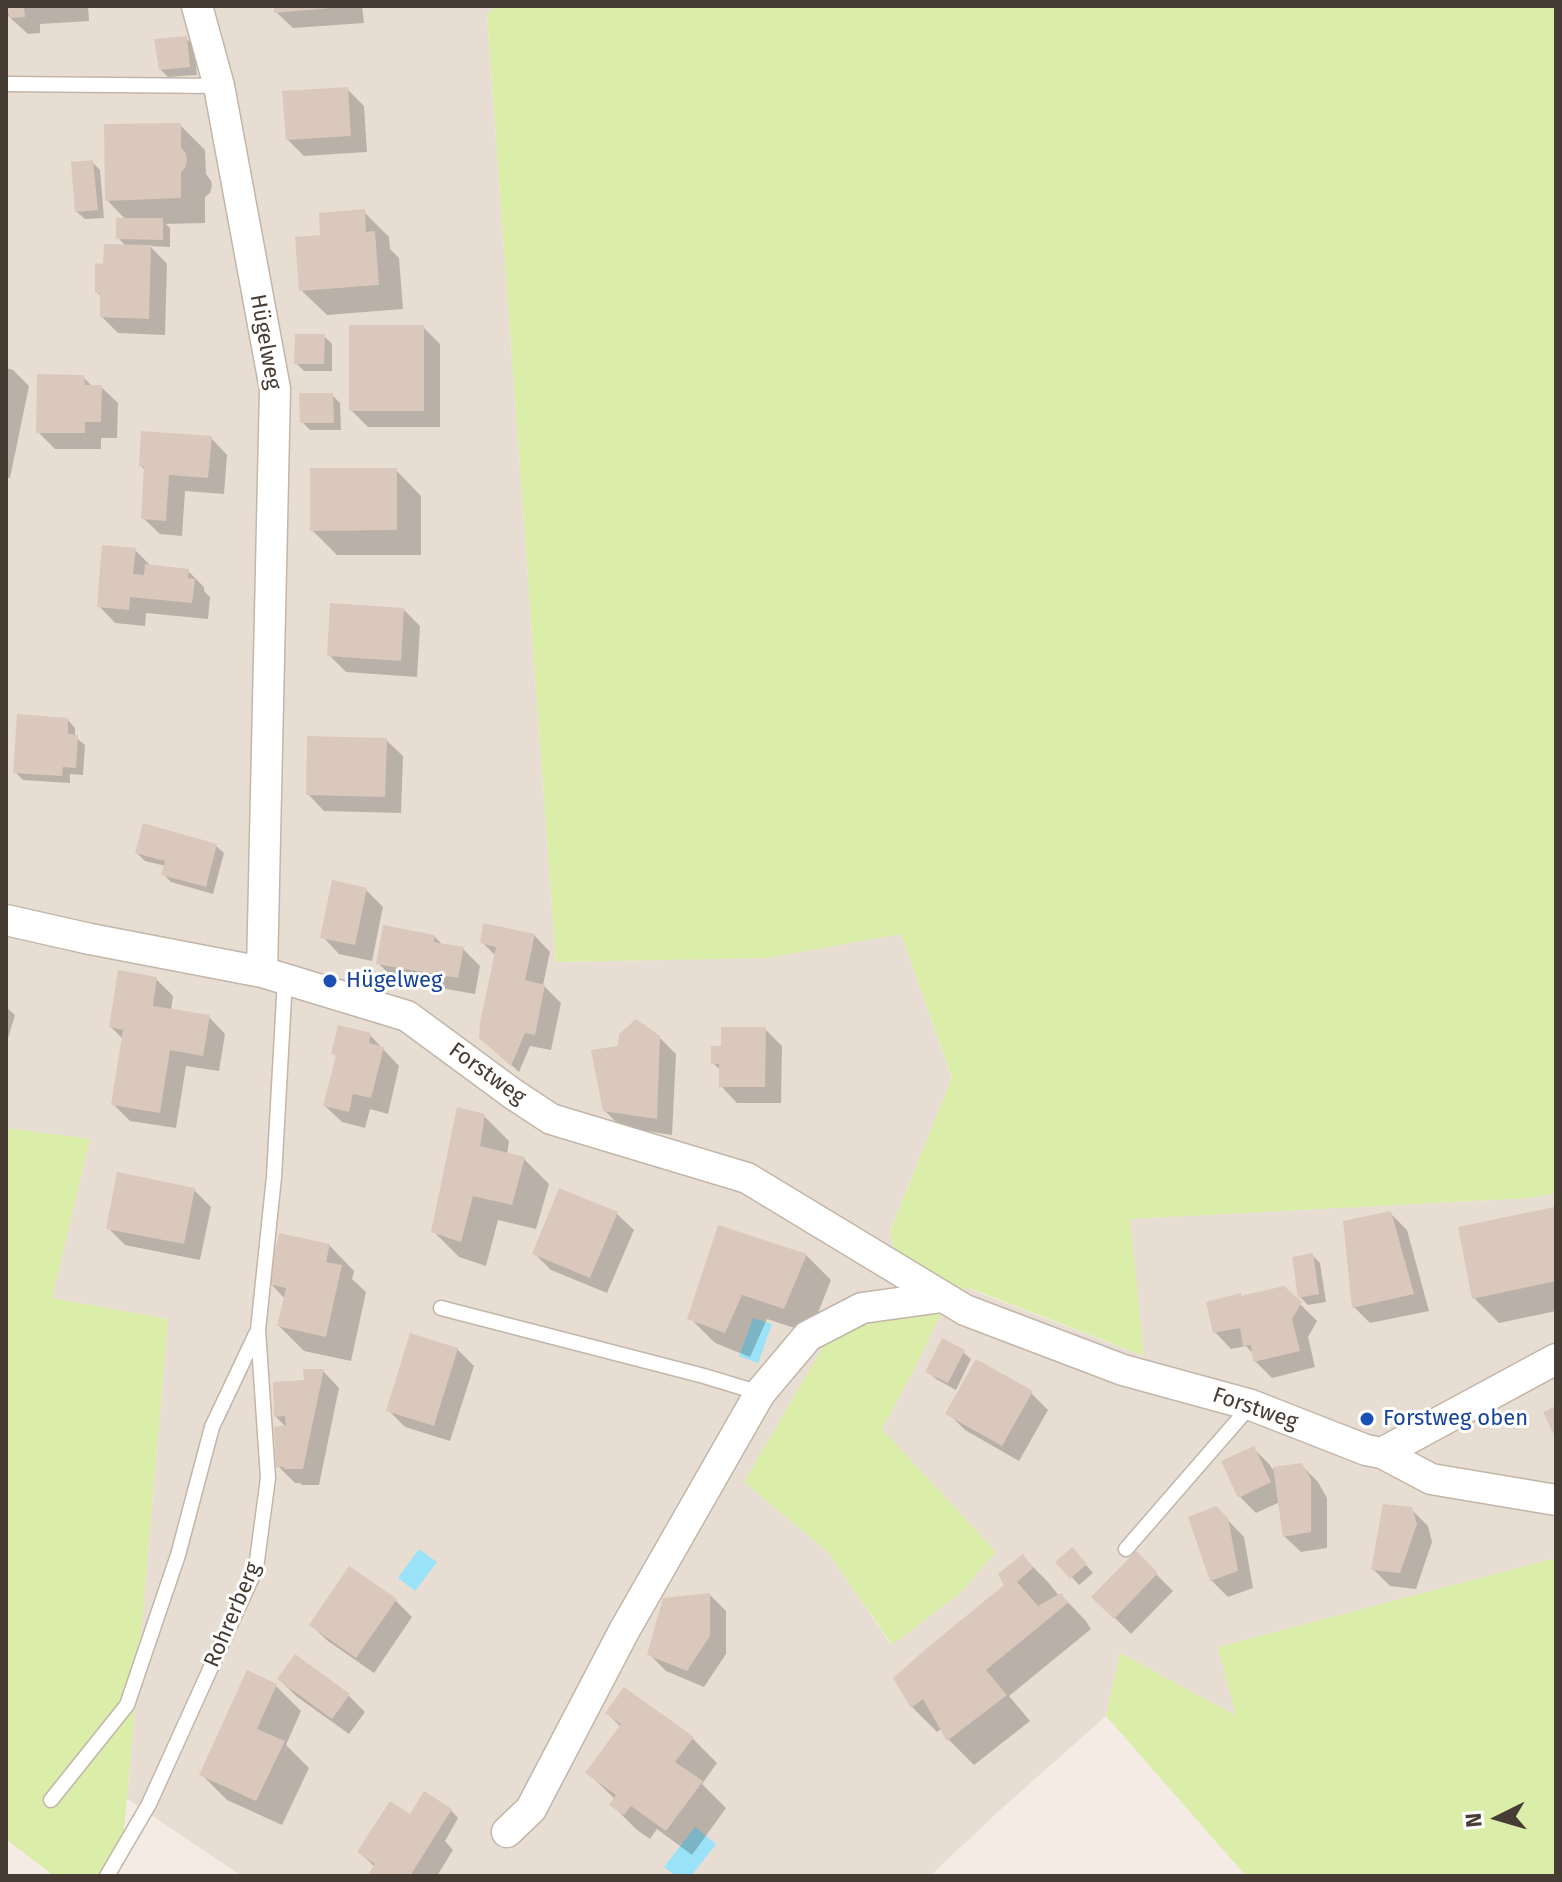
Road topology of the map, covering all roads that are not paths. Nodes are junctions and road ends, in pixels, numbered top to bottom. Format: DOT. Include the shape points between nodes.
graph roads {
  1 [pos="197,6"];
  2 [pos="6,84"];
  3 [pos="219,86"];
  4 [pos="6,920"];
  5 [pos="273,976"];
  6 [pos="942,1297"];
  7 [pos="441,1308"];
  8 [pos="258,1330"];
  9 [pos="1556,1359"];
  10 [pos="753,1404"];
  11 [pos="1251,1405"];
  12 [pos="1382,1453"];
  13 [pos="1556,1500"];
  14 [pos="1126,1549"];
  15 [pos="51,1800"];
  16 [pos="507,1832"];
  17 [pos="107,1876"];
  1 -- 3 [label="street, Hügelweg"];
  2 -- 3 [label="lane"];
  3 -- 5 [label="street, Hügelweg" via="275,389"];
  4 -- 5 [label="street, Forstweg"];
  5 -- 6 [label="street, Forstweg" via="407,1016 551,1119 747,1178"];
  5 -- 8 [label="lane, Rohrerberg" via="274,1177"];
  6 -- 10 [label="street" via="862,1308 808,1336"];
  6 -- 11 [label="street, Forstweg" via="1123,1370"];
  7 -- 10 [label="lane" via="704,1376"];
  8 -- 15 [label="lane, Rohrerberg" via="212,1427 178,1555 127,1705"];
  8 -- 17 [label="lane, Rohrerberg" via="268,1478 256,1568 149,1804"];
  9 -- 12 [label="street"];
  10 -- 16 [label="street" via="624,1631 531,1809"];
  11 -- 12 [label="street, Forstweg"];
  11 -- 14 [label="lane"];
  12 -- 13 [label="street, Forstweg" via="1431,1479"];
}
